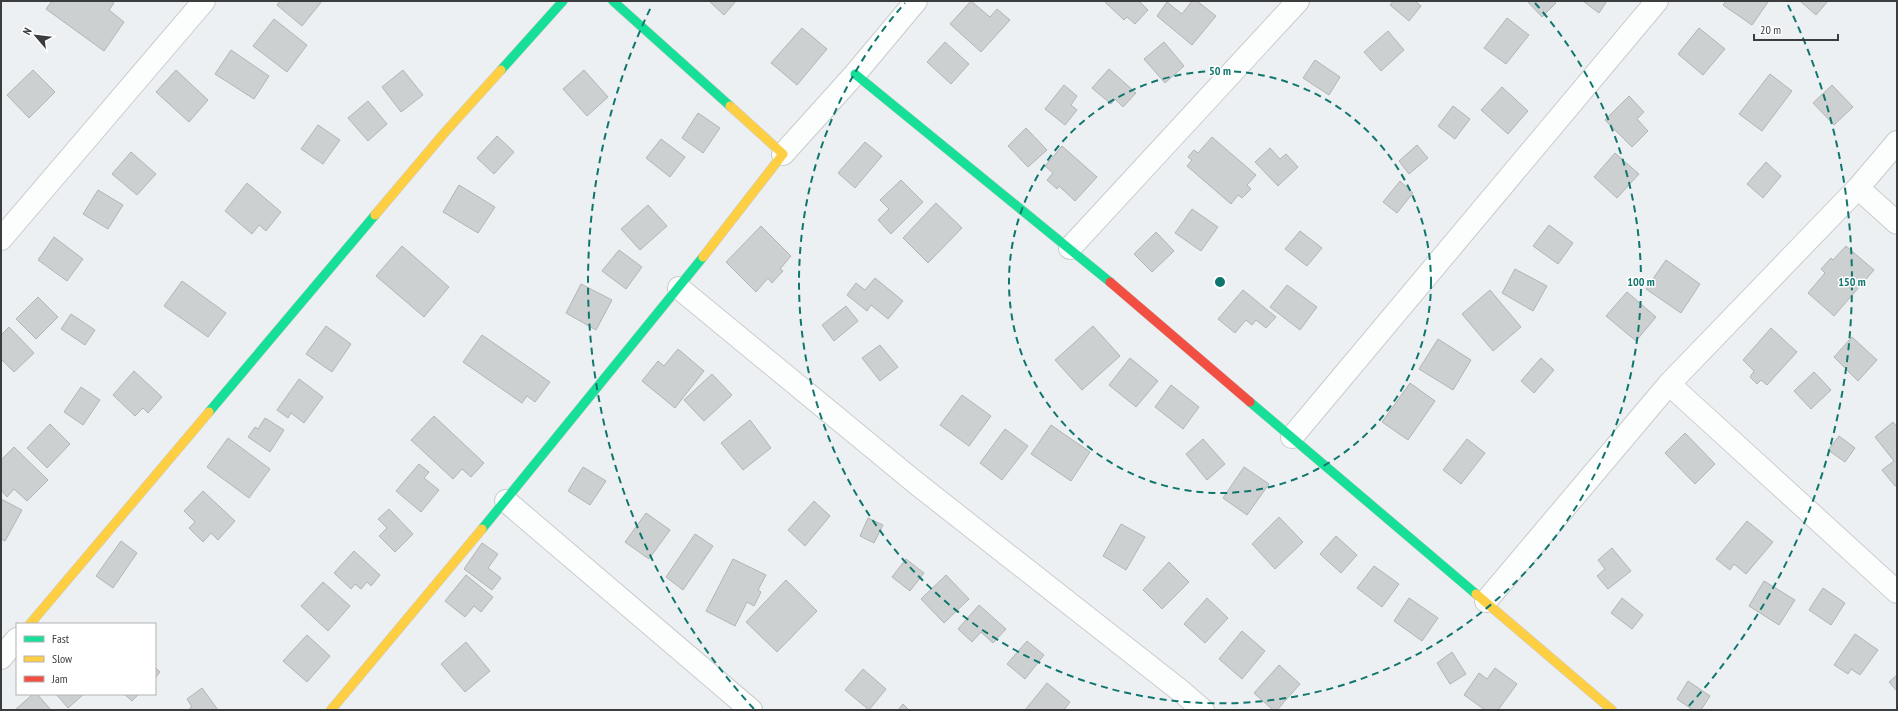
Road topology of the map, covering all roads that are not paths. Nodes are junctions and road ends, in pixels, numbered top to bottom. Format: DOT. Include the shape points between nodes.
graph roads {
  1 [pos="204,1"];
  2 [pos="563,1"];
  3 [pos="613,1"];
  4 [pos="916,1"];
  5 [pos="1298,1"];
  6 [pos="1657,1"];
  7 [pos="855,74"];
  8 [pos="1897,142"];
  9 [pos="782,154"];
  10 [pos="1858,188"];
  11 [pos="1897,224"];
  12 [pos="1,239"];
  13 [pos="1070,248"];
  14 [pos="679,288"];
  15 [pos="1670,384"];
  16 [pos="1292,437"];
  17 [pos="506,501"];
  18 [pos="1897,592"];
  19 [pos="1486,601"];
  20 [pos="31,623"];
  21 [pos="16,640"];
  22 [pos="1,658"];
  23 [pos="331,710"];
  24 [pos="750,710"];
  25 [pos="1203,710"];
  26 [pos="1612,710"];
  1 -- 12 [label="street"];
  2 -- 20 [label="street" via="446,131"];
  3 -- 9 [label="street"];
  4 -- 7 [label="street"];
  5 -- 13 [label="street"];
  6 -- 16 [label="street"];
  7 -- 9 [label="street"];
  7 -- 13 [label="street"];
  8 -- 10 [label="street"];
  9 -- 14 [label="street"];
  10 -- 11 [label="street"];
  10 -- 15 [label="street"];
  13 -- 16 [label="street"];
  14 -- 17 [label="street"];
  14 -- 25 [label="street" via="916,483"];
  15 -- 18 [label="street"];
  15 -- 19 [label="street"];
  16 -- 19 [label="street"];
  17 -- 23 [label="street"];
  17 -- 24 [label="street"];
  19 -- 26 [label="street"];
  21 -- 22 [label="street"];
}
